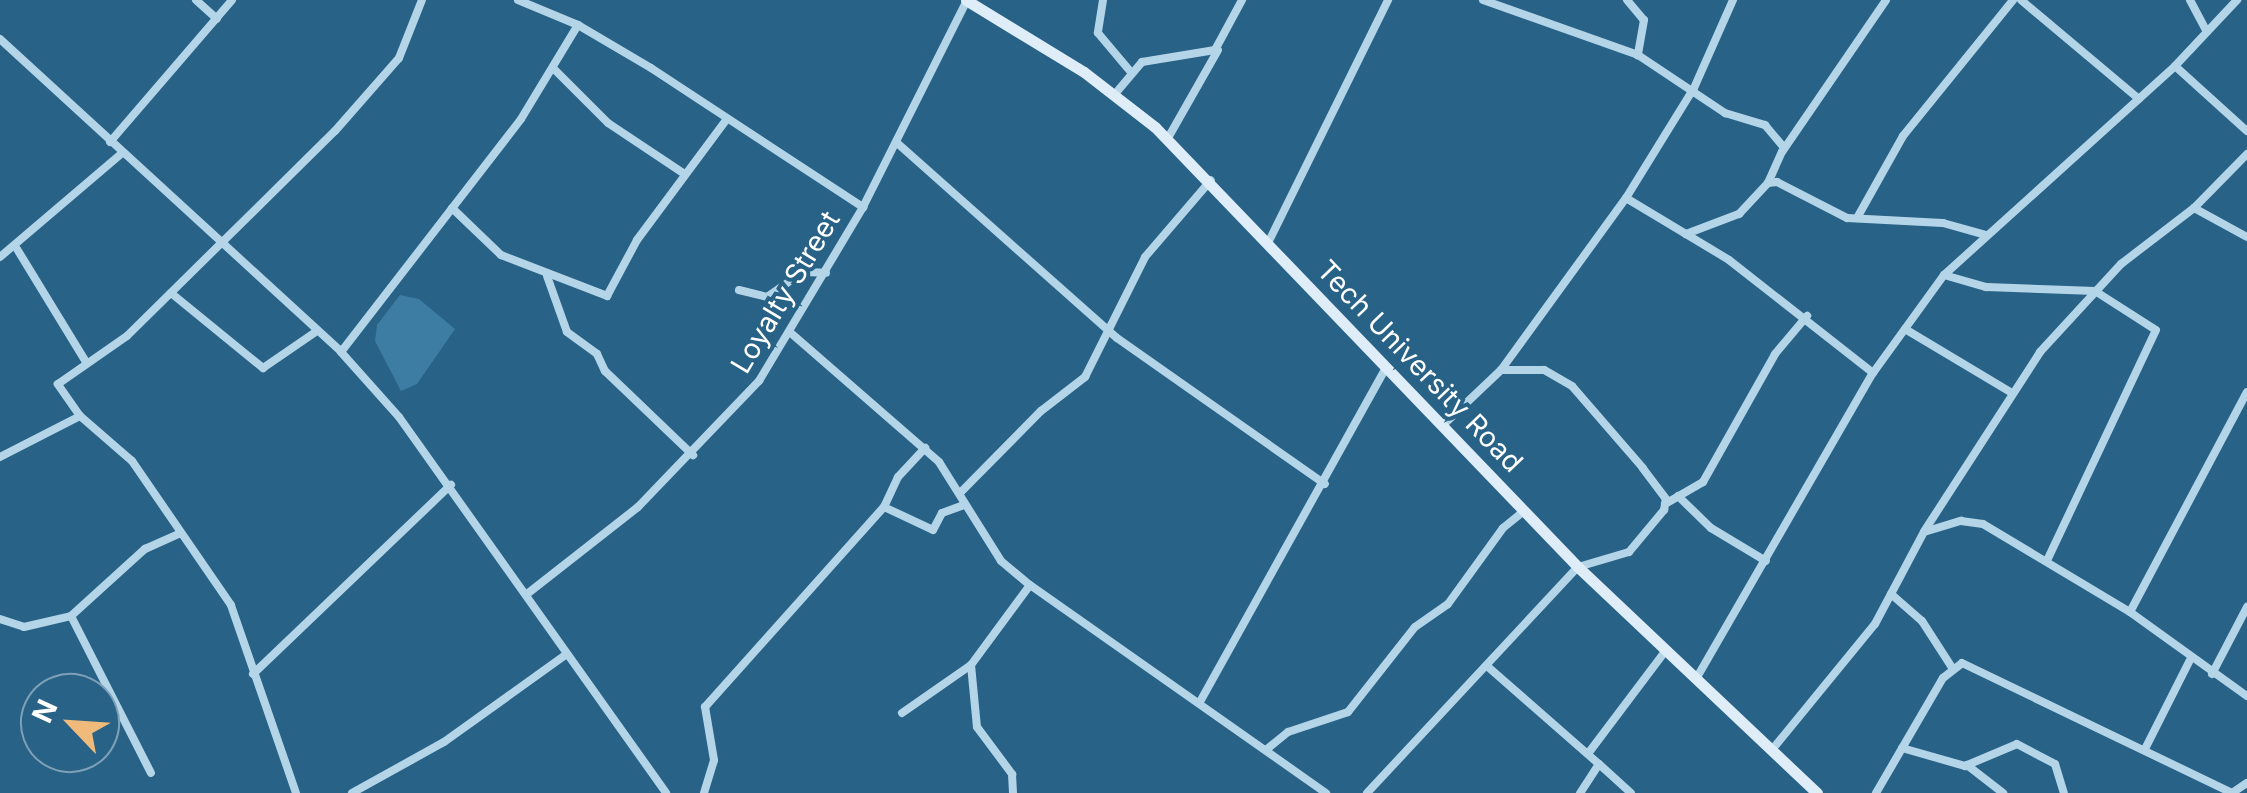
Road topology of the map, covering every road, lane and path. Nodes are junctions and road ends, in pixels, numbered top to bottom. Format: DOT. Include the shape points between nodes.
graph roads {
  1 [pos="196,0"];
  2 [pos="232,0"];
  3 [pos="422,0"];
  4 [pos="518,0"];
  5 [pos="557,0"];
  6 [pos="967,0"];
  7 [pos="1104,0"];
  8 [pos="1242,0"];
  9 [pos="1388,0"];
  10 [pos="1483,0"];
  11 [pos="1627,0"];
  12 [pos="1733,0"];
  13 [pos="1886,0"];
  14 [pos="2012,0"];
  15 [pos="2022,0"];
  16 [pos="2190,0"];
  17 [pos="2237,0"];
  18 [pos="550,12"];
  19 [pos="217,19"];
  20 [pos="578,25"];
  21 [pos="2207,32"];
  22 [pos="0,39"];
  23 [pos="1223,42"];
  24 [pos="1638,55"];
  25 [pos="2175,66"];
  26 [pos="555,70"];
  27 [pos="1130,71"];
  28 [pos="1694,88"];
  29 [pos="1115,94"];
  30 [pos="2139,98"];
  31 [pos="726,120"];
  32 [pos="2247,131"];
  33 [pos="1168,138"];
  34 [pos="110,142"];
  35 [pos="896,142"];
  36 [pos="1784,148"];
  37 [pos="122,153"];
  38 [pos="2247,154"];
  39 [pos="683,173"];
  40 [pos="1212,180"];
  41 [pos="1768,183"];
  42 [pos="1626,198"];
  43 [pos="863,206"];
  44 [pos="452,208"];
  45 [pos="2194,208"];
  46 [pos="1858,218"];
  47 [pos="1686,234"];
  48 [pos="1986,235"];
  49 [pos="2247,237"];
  50 [pos="220,242"];
  51 [pos="1268,243"];
  52 [pos="16,248"];
  53 [pos="0,258"];
  54 [pos="826,273"];
  55 [pos="1944,275"];
  56 [pos="547,276"];
  57 [pos="739,290"];
  58 [pos="2095,291"];
  59 [pos="171,293"];
  60 [pos="1806,316"];
  61 [pos="1906,329"];
  62 [pos="1107,330"];
  63 [pos="317,331"];
  64 [pos="792,334"];
  65 [pos="341,352"];
  66 [pos="86,362"];
  67 [pos="1387,367"];
  68 [pos="1501,370"];
  69 [pos="1873,373"];
  70 [pos="2247,392"];
  71 [pos="2012,393"];
  72 [pos="80,416"];
  73 [pos="1442,426"];
  74 [pos="925,448"];
  75 [pos="693,456"];
  76 [pos="0,457"];
  77 [pos="1326,484"];
  78 [pos="451,485"];
  79 [pos="960,493"];
  80 [pos="1678,496"];
  81 [pos="1665,504"];
  82 [pos="964,505"];
  83 [pos="884,507"];
  84 [pos="1524,511"];
  85 [pos="1924,532"];
  86 [pos="179,534"];
  87 [pos="1766,561"];
  88 [pos="2047,561"];
  89 [pos="1578,567"];
  90 [pos="1030,585"];
  91 [pos="528,594"];
  92 [pos="1891,594"];
  93 [pos="2247,607"];
  94 [pos="2130,612"];
  95 [pos="70,616"];
  96 [pos="0,619"];
  97 [pos="1666,650"];
  98 [pos="566,654"];
  99 [pos="2190,660"];
  100 [pos="971,665"];
  101 [pos="1486,666"];
  102 [pos="1951,666"];
  103 [pos="253,674"];
  104 [pos="2212,674"];
  105 [pos="1696,679"];
  106 [pos="2247,696"];
  107 [pos="1201,700"];
  108 [pos="902,714"];
  109 [pos="1902,748"];
  110 [pos="1267,749"];
  111 [pos="2146,749"];
  112 [pos="1590,750"];
  113 [pos="1771,752"];
  114 [pos="1599,764"];
  115 [pos="1967,765"];
  116 [pos="151,773"];
  117 [pos="2247,783"];
  118 [pos="1814,792"];
  119 [pos="296,793"];
  120 [pos="352,793"];
  121 [pos="666,793"];
  122 [pos="704,793"];
  123 [pos="1013,793"];
  124 [pos="1326,793"];
  125 [pos="1368,793"];
  126 [pos="1580,793"];
  127 [pos="1630,793"];
  128 [pos="1876,793"];
  129 [pos="2003,793"];
  130 [pos="2064,793"];
  1 -- 19 [label="street"];
  2 -- 19 [label="street"];
  3 -- 50 [label="street" via="400,58"];
  4 -- 18 [label="street"];
  5 -- 18 [label="street"];
  6 -- 29 [label="street, Tech University Road"];
  6 -- 35 [label="street, Loyalty Street"];
  7 -- 27 [label="street" via="1098,32"];
  8 -- 23 [label="street"];
  9 -- 51 [label="street"];
  10 -- 24 [label="street"];
  11 -- 24 [label="street" via="1644,20"];
  12 -- 28 [label="street"];
  13 -- 36 [label="street"];
  14 -- 46 [label="street" via="1903,136"];
  15 -- 30 [label="street"];
  16 -- 21 [label="street"];
  17 -- 21 [label="street"];
  18 -- 20 [label="street"];
  19 -- 34 [label="street"];
  20 -- 26 [label="street"];
  20 -- 31 [label="street"];
  21 -- 25 [label="street"];
  22 -- 34 [label="street"];
  23 -- 27 [label="street" via="1208,54 1151,60"];
  23 -- 33 [label="street"];
  24 -- 28 [label="street"];
  25 -- 30 [label="street"];
  25 -- 32 [label="street"];
  26 -- 39 [label="street" via="608,123"];
  26 -- 44 [label="street"];
  27 -- 29 [label="street"];
  28 -- 36 [label="street" via="1726,113 1765,125"];
  28 -- 42 [label="street"];
  29 -- 33 [label="street, Tech University Road"];
  30 -- 48 [label="street"];
  31 -- 39 [label="street"];
  31 -- 43 [label="street"];
  33 -- 40 [label="street, Tech University Road"];
  34 -- 37 [label="street"];
  35 -- 43 [label="street, Loyalty Street"];
  35 -- 62 [label="street"];
  36 -- 41 [label="street"];
  37 -- 50 [label="street"];
  37 -- 52 [label="street"];
  38 -- 45 [label="street"];
  39 -- 56 [label="street" via="608,296"];
  40 -- 51 [label="street, Tech University Road"];
  40 -- 62 [label="street" via="1145,257"];
  41 -- 46 [label="street"];
  41 -- 47 [label="street" via="1738,214"];
  42 -- 47 [label="street"];
  42 -- 68 [label="street"];
  43 -- 54 [label="street, Loyalty Street"];
  44 -- 56 [label="street" via="488,246"];
  44 -- 65 [label="street"];
  45 -- 49 [label="street"];
  45 -- 58 [label="street" via="2146,240"];
  46 -- 48 [label="street" via="1943,223"];
  47 -- 60 [label="street"];
  48 -- 55 [label="street"];
  50 -- 59 [label="street"];
  50 -- 63 [label="street"];
  51 -- 67 [label="street, Tech University Road"];
  52 -- 53 [label="street"];
  52 -- 66 [label="street"];
  54 -- 57 [label="street" via="803,272 767,298"];
  54 -- 64 [label="street, Loyalty Street"];
  55 -- 58 [label="street" via="1986,288"];
  55 -- 61 [label="street"];
  56 -- 75 [label="street" via="567,332 598,354 605,370"];
  58 -- 71 [label="street"];
  58 -- 88 [label="street" via="2156,330"];
  59 -- 63 [label="street" via="263,368"];
  59 -- 66 [label="street" via="127,336"];
  60 -- 69 [label="street"];
  60 -- 80 [label="street" via="1775,354 1704,482"];
  61 -- 69 [label="street"];
  61 -- 71 [label="street"];
  62 -- 77 [label="street"];
  62 -- 79 [label="street" via="1085,377 1041,411"];
  63 -- 65 [label="street"];
  64 -- 74 [label="street"];
  64 -- 75 [label="street, Loyalty Street"];
  65 -- 78 [label="street"];
  66 -- 72 [label="street" via="58,384"];
  67 -- 73 [label="street, Tech University Road"];
  67 -- 77 [label="street"];
  68 -- 73 [label="street"];
  68 -- 81 [label="street" via="1544,370 1572,386 1626,446"];
  69 -- 87 [label="street"];
  70 -- 94 [label="street"];
  71 -- 85 [label="street"];
  72 -- 76 [label="street"];
  72 -- 86 [label="street" via="132,461"];
  73 -- 84 [label="street, Tech University Road"];
  74 -- 79 [label="street"];
  74 -- 83 [label="street" via="898,476"];
  75 -- 91 [label="street, Loyalty Street"];
  77 -- 107 [label="street"];
  78 -- 91 [label="street"];
  78 -- 103 [label="street"];
  79 -- 82 [label="street"];
  80 -- 81 [label="street"];
  80 -- 87 [label="street" via="1711,528"];
  81 -- 89 [label="street" via="1629,552"];
  82 -- 83 [label="street" via="942,513 932,530"];
  82 -- 90 [label="street" via="1001,561"];
  83 -- 122 [label="street" via="705,706 714,760"];
  84 -- 89 [label="street, Tech University Road"];
  84 -- 110 [label="street" via="1503,528 1448,604 1415,627 1348,712 1288,732"];
  85 -- 88 [label="street" via="1961,521 1983,524"];
  85 -- 92 [label="street"];
  86 -- 95 [label="street" via="144,548"];
  86 -- 103 [label="street" via="231,605"];
  87 -- 105 [label="street"];
  88 -- 94 [label="street"];
  89 -- 97 [label="street, Tech University Road"];
  89 -- 101 [label="street"];
  90 -- 100 [label="street"];
  90 -- 107 [label="street"];
  91 -- 98 [label="street"];
  92 -- 102 [label="street" via="1922,621"];
  92 -- 113 [label="street" via="1875,624"];
  93 -- 104 [label="street"];
  94 -- 99 [label="street"];
  95 -- 96 [label="street" via="24,627"];
  95 -- 116 [label="street"];
  97 -- 105 [label="street, Tech University Road"];
  97 -- 112 [label="street"];
  98 -- 120 [label="street" via="444,742"];
  98 -- 121 [label="street"];
  99 -- 104 [label="street"];
  99 -- 111 [label="street"];
  100 -- 108 [label="street"];
  100 -- 123 [label="street" via="977,727 1012,774"];
  101 -- 112 [label="street"];
  101 -- 125 [label="street"];
  102 -- 109 [label="street"];
  102 -- 111 [label="street" via="1962,662"];
  103 -- 119 [label="street"];
  104 -- 106 [label="street"];
  105 -- 113 [label="street, Tech University Road"];
  107 -- 110 [label="street"];
  109 -- 115 [label="street"];
  109 -- 128 [label="street"];
  110 -- 124 [label="street"];
  111 -- 117 [label="street" via="2232,793"];
  112 -- 114 [label="street"];
  113 -- 118 [label="street, Tech University Road"];
  114 -- 126 [label="street"];
  114 -- 127 [label="street"];
  115 -- 129 [label="street"];
  115 -- 130 [label="street" via="2017,744 2056,764"];
}
